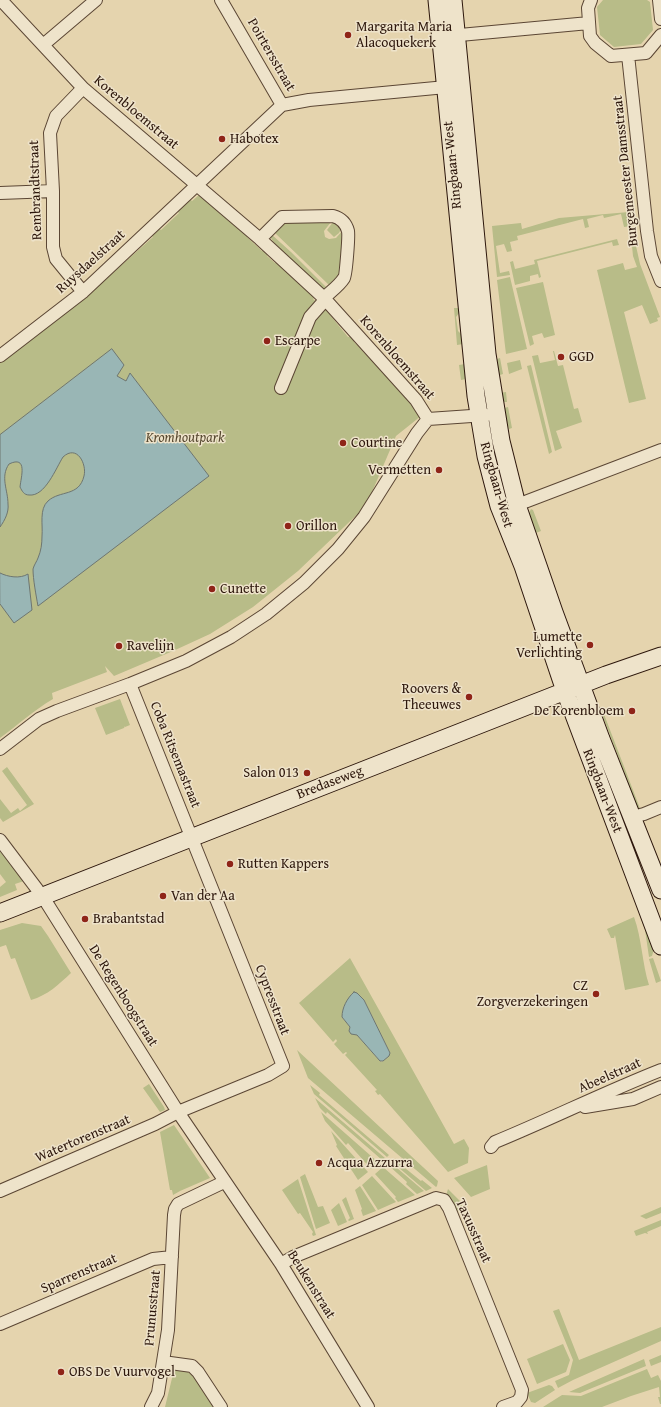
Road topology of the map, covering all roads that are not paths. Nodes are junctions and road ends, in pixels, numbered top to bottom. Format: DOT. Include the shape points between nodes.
graph roads {
  1 [pos="1,0"];
  2 [pos="96,0"];
  3 [pos="222,0"];
  4 [pos="437,0"];
  5 [pos="453,0"];
  6 [pos="591,0"];
  7 [pos="659,0"];
  8 [pos="661,15"];
  9 [pos="661,19"];
  10 [pos="589,23"];
  11 [pos="661,35"];
  12 [pos="449,36"];
  13 [pos="43,45"];
  14 [pos="628,56"];
  15 [pos="446,87"];
  16 [pos="83,88"];
  17 [pos="282,105"];
  18 [pos="197,184"];
  19 [pos="53,191"];
  20 [pos="0,193"];
  21 [pos="260,240"];
  22 [pos="661,281"];
  23 [pos="83,292"];
  24 [pos="324,300"];
  25 [pos="0,356"];
  26 [pos="281,388"];
  27 [pos="479,415"];
  28 [pos="497,416"];
  29 [pos="428,419"];
  30 [pos="661,450"];
  31 [pos="517,505"];
  32 [pos="661,656"];
  33 [pos="130,684"];
  34 [pos="582,684"];
  35 [pos="565,691"];
  36 [pos="2,743"];
  37 [pos="661,807"];
  38 [pos="633,817"];
  39 [pos="192,837"];
  40 [pos="0,840"];
  41 [pos="661,890"];
  42 [pos="43,896"];
  43 [pos="0,913"];
  44 [pos="661,946"];
  45 [pos="661,1070"];
  46 [pos="661,1087"];
  47 [pos="570,1109"];
  48 [pos="178,1112"];
  49 [pos="491,1147"];
  50 [pos="224,1182"];
  51 [pos="0,1191"];
  52 [pos="172,1257"];
  53 [pos="281,1264"];
  54 [pos="0,1324"];
  55 [pos="163,1362"];
  56 [pos="151,1407"];
  57 [pos="221,1407"];
  58 [pos="368,1407"];
  59 [pos="504,1407"];
  1 -- 13 [label="street, Korenbloemstraat"];
  2 -- 13 [label="street"];
  3 -- 17 [label="street, Poirtersstraat"];
  4 -- 12 [label="main road, Ringbaan-West"];
  5 -- 12 [label="main road, Ringbaan-West"];
  6 -- 10 [label="street" via="588,8"];
  7 -- 8 [label="street"];
  8 -- 9 [label="street"];
  10 -- 12 [label="street"];
  10 -- 14 [label="street" via="592,40 608,54 614,57"];
  11 -- 14 [label="street" via="646,53"];
  12 -- 15 [label="main road, Ringbaan-West"];
  12 -- 28 [label="main road, Ringbaan-West"];
  13 -- 16 [label="street, Korenbloemstraat"];
  14 -- 22 [label="street, Burgemeester Damsstraat" via="647,231 651,256"];
  15 -- 17 [label="street" via="309,100"];
  15 -- 27 [label="main road, Ringbaan-West"];
  16 -- 18 [label="street, Korenbloemstraat"];
  16 -- 19 [label="street, Rembrandtstraat" via="56,116 50,132"];
  17 -- 18 [label="street, Ruysdaelstraat"];
  18 -- 21 [label="street, Korenbloemstraat"];
  18 -- 23 [label="street, Ruysdaelstraat"];
  19 -- 20 [label="street"];
  19 -- 23 [label="street, Rembrandtstraat" via="53,247 56,259"];
  21 -- 24 [label="street, Korenbloemstraat"];
  21 -- 24 [label="street" via="282,217 339,218 348,231 345,277"];
  23 -- 25 [label="street, Ruysdaelstraat"];
  24 -- 26 [label="street" via="310,317"];
  24 -- 29 [label="street, Korenbloemstraat" via="416,400"];
  27 -- 28 [label="street, Korenbloemstraat"];
  27 -- 29 [label="street, Korenbloemstraat"];
  27 -- 35 [label="main road, Ringbaan-West" via="499,506 523,566"];
  28 -- 31 [label="main road, Ringbaan-West"];
  29 -- 33 [label="street" via="364,517 338,549 304,582 266,614 231,637 186,661"];
  30 -- 31 [label="street"];
  31 -- 34 [label="main road, Ringbaan-West"];
  32 -- 34 [label="main road, Bredaseweg"];
  33 -- 36 [label="street" via="39,719"];
  33 -- 39 [label="street, Coba Ritsemastraat"];
  34 -- 35 [label="main road, Bredaseweg"];
  34 -- 38 [label="main road, Ringbaan-West"];
  35 -- 39 [label="main road, Bredaseweg"];
  35 -- 44 [label="main road, Ringbaan-West"];
  37 -- 38 [label="street"];
  38 -- 41 [label="main road, Ringbaan-West"];
  39 -- 42 [label="main road, Bredaseweg"];
  39 -- 48 [label="street, Cypresstraat" via="283,1066 268,1075"];
  40 -- 42 [label="street, De Regenboogstraat"];
  42 -- 43 [label="main road, Bredaseweg"];
  42 -- 48 [label="street, De Regenboogstraat"];
  45 -- 47 [label="street, Abeelstraat"];
  46 -- 47 [label="street, Abeelstraat" via="633,1099"];
  47 -- 49 [label="street, Abeelstraat" via="495,1142"];
  48 -- 50 [label="street, De Regenboogstraat"];
  48 -- 51 [label="street, Watertorenstraat"];
  50 -- 52 [label="street, Prunusstraat" via="178,1204 174,1215"];
  50 -- 53 [label="street, Beukenstraat"];
  52 -- 54 [label="street, Sparrenstraat" via="153,1259"];
  52 -- 55 [label="street, Prunusstraat" via="168,1330"];
  53 -- 58 [label="street, Beukenstraat"];
  53 -- 59 [label="street, Taxusstraat" via="436,1198 444,1200 450,1208 522,1394 517,1402"];
  55 -- 56 [label="street, Prunusstraat" via="158,1393"];
  55 -- 57 [label="street" via="192,1366"];
}
